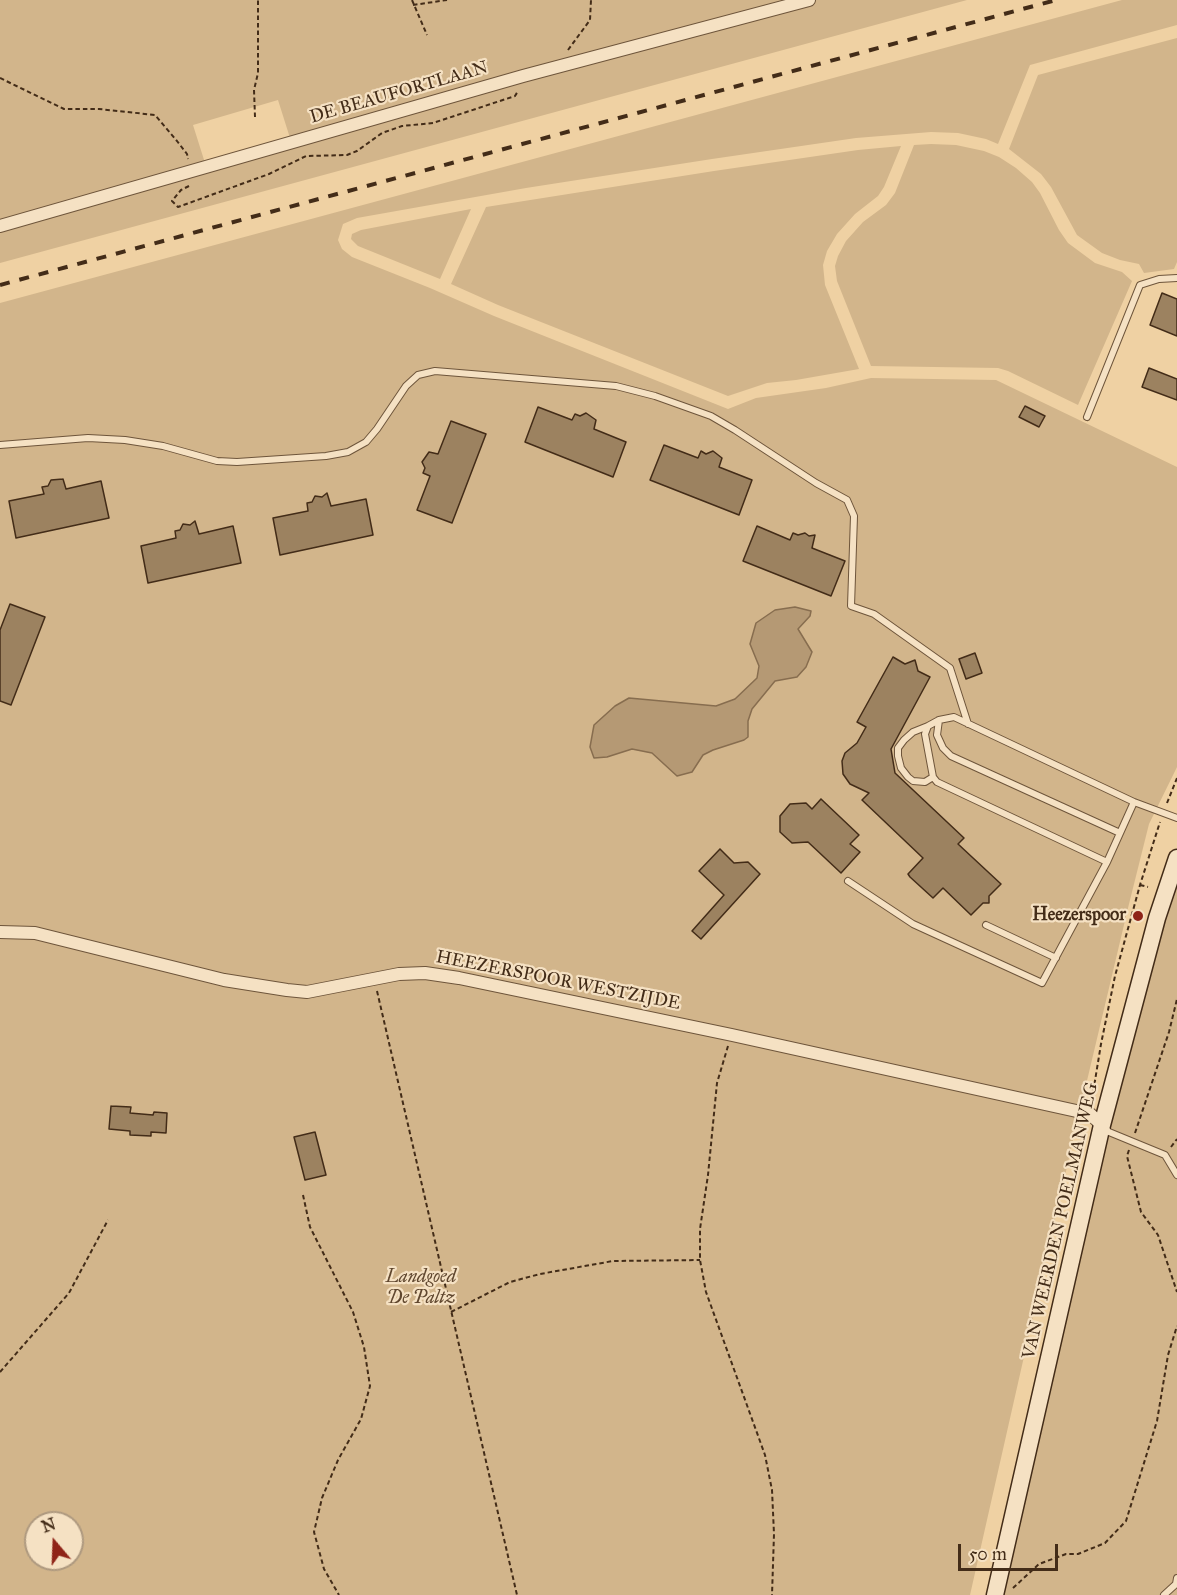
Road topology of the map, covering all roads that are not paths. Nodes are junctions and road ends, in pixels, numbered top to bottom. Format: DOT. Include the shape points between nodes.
graph roads {
  1 [pos="809,0"];
  2 [pos="0,226"];
  3 [pos="1177,278"];
  4 [pos="1088,417"];
  5 [pos="0,445"];
  6 [pos="939,720"];
  7 [pos="968,724"];
  8 [pos="928,726"];
  9 [pos="933,777"];
  10 [pos="1134,802"];
  11 [pos="1177,818"];
  12 [pos="1120,833"];
  13 [pos="1177,858"];
  14 [pos="1107,862"];
  15 [pos="848,881"];
  16 [pos="986,926"];
  17 [pos="0,932"];
  18 [pos="1056,958"];
  19 [pos="1096,1119"];
  20 [pos="1177,1176"];
  21 [pos="1177,1578"];
  22 [pos="995,1595"];
  23 [pos="1164,1595"];
  1 -- 2 [label="street, DE BEAUFORTLAAN" via="285,142"];
  3 -- 4 [label="lane" via="1140,285"];
  5 -- 7 [label="lane" via="88,438 163,446 217,461 326,456 348,452 366,442 406,386 418,375 435,371 585,382 655,396 711,416 847,500 854,516 851,606 874,614 950,668"];
  6 -- 7 [label="lane" via="954,717"];
  6 -- 8 [label="lane"];
  6 -- 12 [label="lane" via="937,735 951,756"];
  7 -- 10 [label="lane"];
  8 -- 9 [label="lane" via="925,740"];
  8 -- 9 [label="lane" via="904,740 897,756 901,768 913,781 925,782"];
  9 -- 14 [label="lane"];
  10 -- 11 [label="lane"];
  10 -- 12 [label="lane"];
  12 -- 14 [label="lane"];
  13 -- 19 [label="main road, VAN WEERDEN POELMANWEG"];
  14 -- 18 [label="lane"];
  15 -- 18 [label="lane" via="913,924 1042,983"];
  16 -- 18 [label="lane"];
  17 -- 19 [label="street, HEEZERSPOOR WESTZIJDE" via="35,933 224,980 307,992 399,974 424,973 732,1035"];
  19 -- 20 [label="lane" via="1109,1132 1165,1155"];
  19 -- 22 [label="main road, VAN WEERDEN POELMANWEG"];
  21 -- 23 [label="lane"];
}
